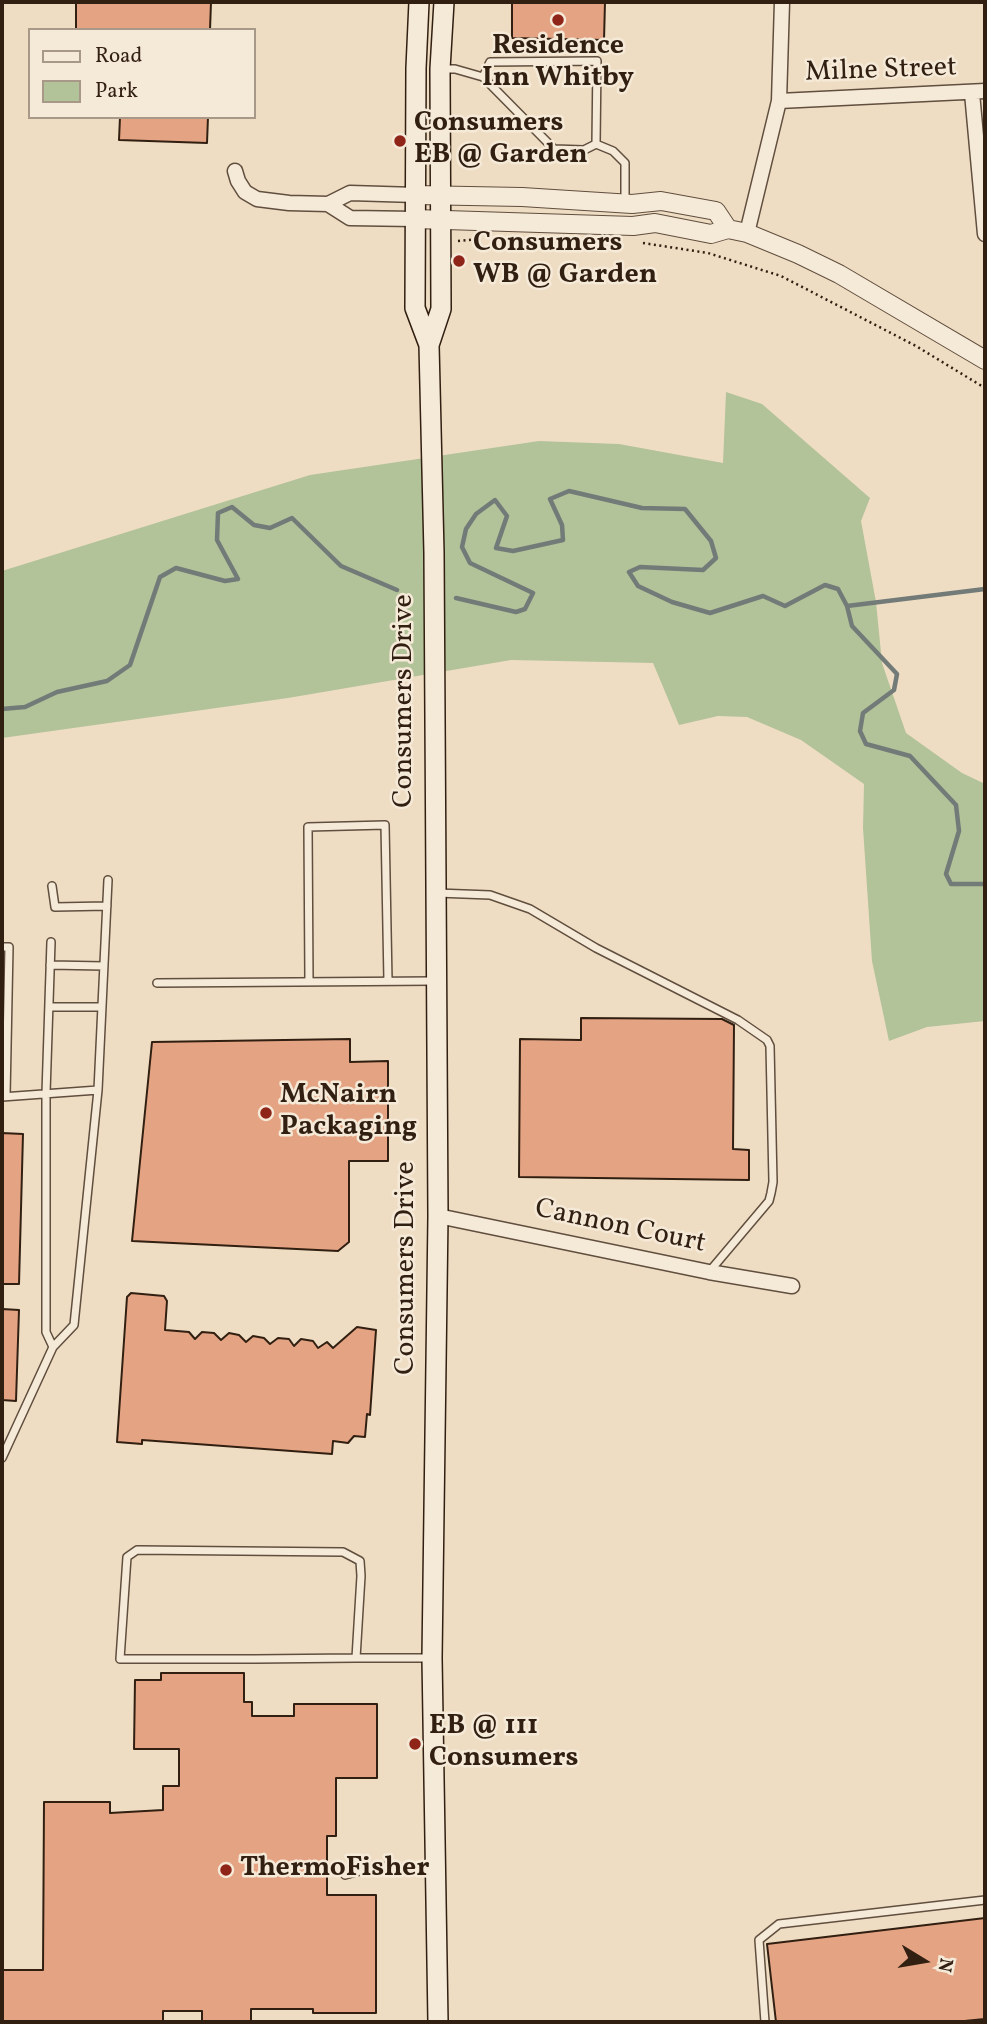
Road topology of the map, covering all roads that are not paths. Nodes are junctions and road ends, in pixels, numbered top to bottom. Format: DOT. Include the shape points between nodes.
graph roads {
  1 [pos="419,2"];
  2 [pos="444,2"];
  3 [pos="782,2"];
  4 [pos="440,69"];
  5 [pos="483,77"];
  6 [pos="978,92"];
  7 [pos="779,100"];
  8 [pos="596,144"];
  9 [pos="235,171"];
  10 [pos="416,195"];
  11 [pos="441,196"];
  12 [pos="328,204"];
  13 [pos="625,204"];
  14 [pos="415,219"];
  15 [pos="441,219"];
  16 [pos="728,229"];
  17 [pos="747,233"];
  18 [pos="985,234"];
  19 [pos="429,345"];
  20 [pos="985,360"];
  21 [pos="108,880"];
  22 [pos="52,886"];
  23 [pos="435,893"];
  24 [pos="107,906"];
  25 [pos="51,942"];
  26 [pos="2,947"];
  27 [pos="50,965"];
  28 [pos="104,966"];
  29 [pos="388,981"];
  30 [pos="436,981"];
  31 [pos="309,982"];
  32 [pos="157,983"];
  33 [pos="49,1007"];
  34 [pos="102,1007"];
  35 [pos="98,1090"];
  36 [pos="46,1093"];
  37 [pos="4,1096"];
  38 [pos="438,1216"];
  39 [pos="709,1272"];
  40 [pos="792,1286"];
  41 [pos="53,1347"];
  42 [pos="2,1458"];
  43 [pos="356,1658"];
  44 [pos="432,1658"];
  45 [pos="435,1869"];
  46 [pos="345,1875"];
  47 [pos="985,1900"];
  48 [pos="438,2022"];
  49 [pos="765,2022"];
  1 -- 10 [label="main road, Consumers Drive"];
  2 -- 4 [label="main road, Consumers Drive"];
  3 -- 7 [label="street"];
  4 -- 5 [label="lane"];
  4 -- 11 [label="main road, Consumers Drive"];
  5 -- 8 [label="lane" via="554,149 584,150"];
  5 -- 8 [label="lane" via="490,62 597,61"];
  6 -- 7 [label="street, Milne Street"];
  6 -- 18 [label="street"];
  7 -- 17 [label="street"];
  8 -- 13 [label="lane" via="625,163"];
  9 -- 12 [label="street" via="237,181 257,199"];
  10 -- 11 [label="street"];
  10 -- 12 [label="street" via="350,193"];
  10 -- 14 [label="main road, Consumers Drive"];
  11 -- 13 [label="street"];
  11 -- 15 [label="main road, Consumers Drive"];
  12 -- 14 [label="street" via="350,218"];
  13 -- 16 [label="street" via="662,201 716,211"];
  14 -- 15 [label="street"];
  14 -- 19 [label="main road, Consumers Drive" via="415,308"];
  15 -- 16 [label="street" via="654,223 711,234"];
  15 -- 19 [label="main road, Consumers Drive" via="441,309"];
  16 -- 17 [label="street"];
  17 -- 20 [label="street" via="839,274"];
  19 -- 23 [label="main road, Consumers Drive"];
  21 -- 24 [label="lane"];
  22 -- 24 [label="lane" via="55,907"];
  23 -- 30 [label="main road, Consumers Drive"];
  23 -- 39 [label="lane" via="490,895 530,909 767,1040 771,1194"];
  24 -- 28 [label="lane"];
  25 -- 27 [label="lane"];
  26 -- 37 [label="lane" via="9,947"];
  27 -- 28 [label="lane"];
  27 -- 33 [label="lane"];
  28 -- 34 [label="lane"];
  29 -- 30 [label="lane"];
  29 -- 31 [label="lane"];
  29 -- 31 [label="lane" via="385,825 308,827"];
  30 -- 38 [label="main road, Consumers Drive"];
  31 -- 32 [label="lane"];
  33 -- 34 [label="lane"];
  33 -- 36 [label="lane"];
  34 -- 35 [label="lane"];
  35 -- 36 [label="lane"];
  35 -- 41 [label="lane" via="74,1325"];
  36 -- 37 [label="lane"];
  36 -- 41 [label="lane" via="46,1332"];
  38 -- 39 [label="street, Cannon Court"];
  38 -- 44 [label="main road, Consumers Drive"];
  39 -- 40 [label="street, Cannon Court"];
  41 -- 42 [label="lane"];
  43 -- 43 [label="lane" via="120,1659 127,1557 137,1550 343,1552 360,1561 362,1576"];
  43 -- 44 [label="lane"];
  44 -- 45 [label="main road, Consumers Drive"];
  45 -- 46 [label="lane" via="379,1866"];
  45 -- 48 [label="main road, Consumers Drive"];
  47 -- 49 [label="lane" via="779,1924 758,1940"];
}
